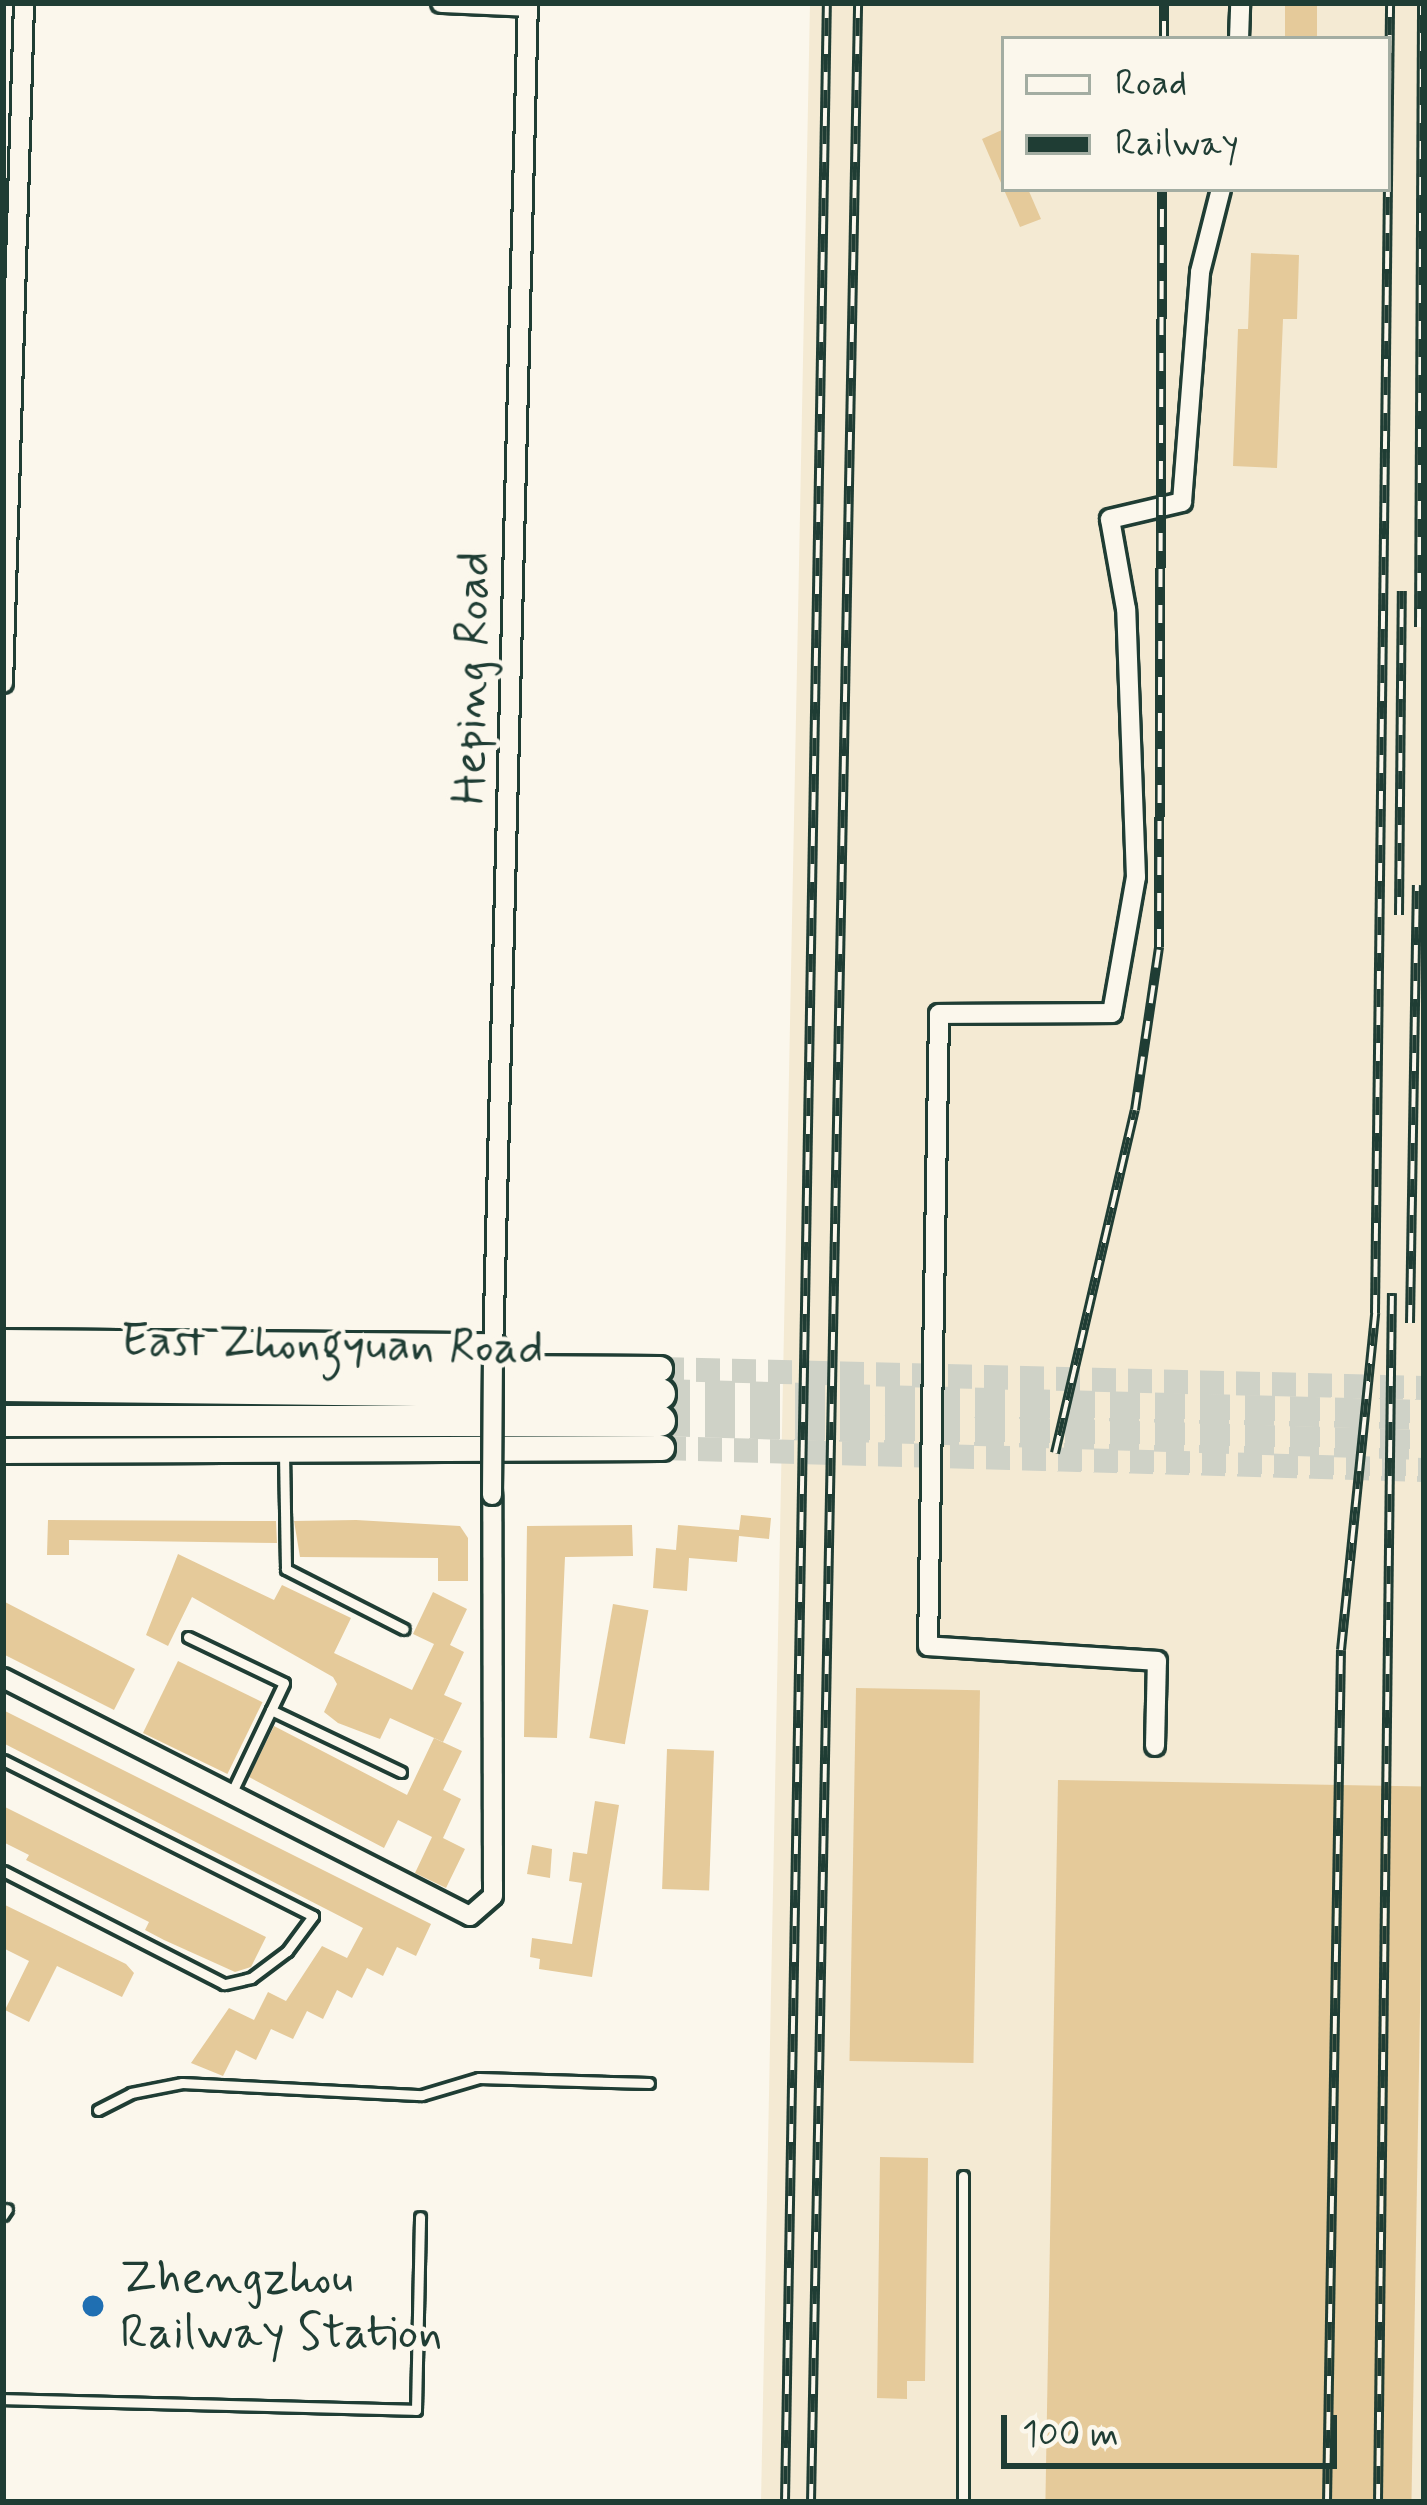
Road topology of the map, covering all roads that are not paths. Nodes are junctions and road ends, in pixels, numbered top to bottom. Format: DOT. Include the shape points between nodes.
graph roads {
  1 [pos="24,3"];
  2 [pos="441,3"];
  3 [pos="1240,3"];
  4 [pos="528,5"];
  5 [pos="1239,36"];
  6 [pos="1220,192"];
  7 [pos="3,683"];
  8 [pos="3,1342"];
  9 [pos="494,1350"];
  10 [pos="3,1365"];
  11 [pos="3,1386"];
  12 [pos="661,1408"];
  13 [pos="3,1421"];
  14 [pos="284,1448"];
  15 [pos="3,1450"];
  16 [pos="404,1629"];
  17 [pos="188,1637"];
  18 [pos="3,1678"];
  19 [pos="271,1710"];
  20 [pos="1155,1746"];
  21 [pos="3,1760"];
  22 [pos="401,1772"];
  23 [pos="231,1794"];
  24 [pos="3,1871"];
  25 [pos="649,2084"];
  26 [pos="98,2110"];
  27 [pos="963,2176"];
  28 [pos="420,2217"];
  29 [pos="3,2399"];
  30 [pos="963,2502"];
  1 -- 7 [label="street"];
  2 -- 4 [label="street"];
  3 -- 5 [label="street"];
  4 -- 9 [label="street, Heping Road"];
  6 -- 20 [label="street" via="1200,272 1182,502 1110,519 1126,609 1136,877 1112,1013 939,1014 928,1646 1157,1661"];
  8 -- 9 [label="street"];
  9 -- 23 [label="street, Heping Road, bridge" via="494,1896 470,1916"];
  10 -- 12 [label="street"];
  11 -- 12 [label="main road, East Zhongyuan Road"];
  12 -- 13 [label="main road, East Zhongyuan Road"];
  12 -- 14 [label="street"];
  14 -- 15 [label="street"];
  14 -- 16 [label="lane" via="286,1569"];
  17 -- 19 [label="lane" via="284,1683"];
  18 -- 23 [label="street"];
  19 -- 22 [label="lane"];
  19 -- 23 [label="lane"];
  21 -- 24 [label="lane" via="313,1916 287,1951 251,1978 224,1984"];
  25 -- 26 [label="lane" via="479,2078 422,2100 182,2083 131,2092"];
  27 -- 30 [label="lane"];
  28 -- 29 [label="lane" via="416,2410"];
}
